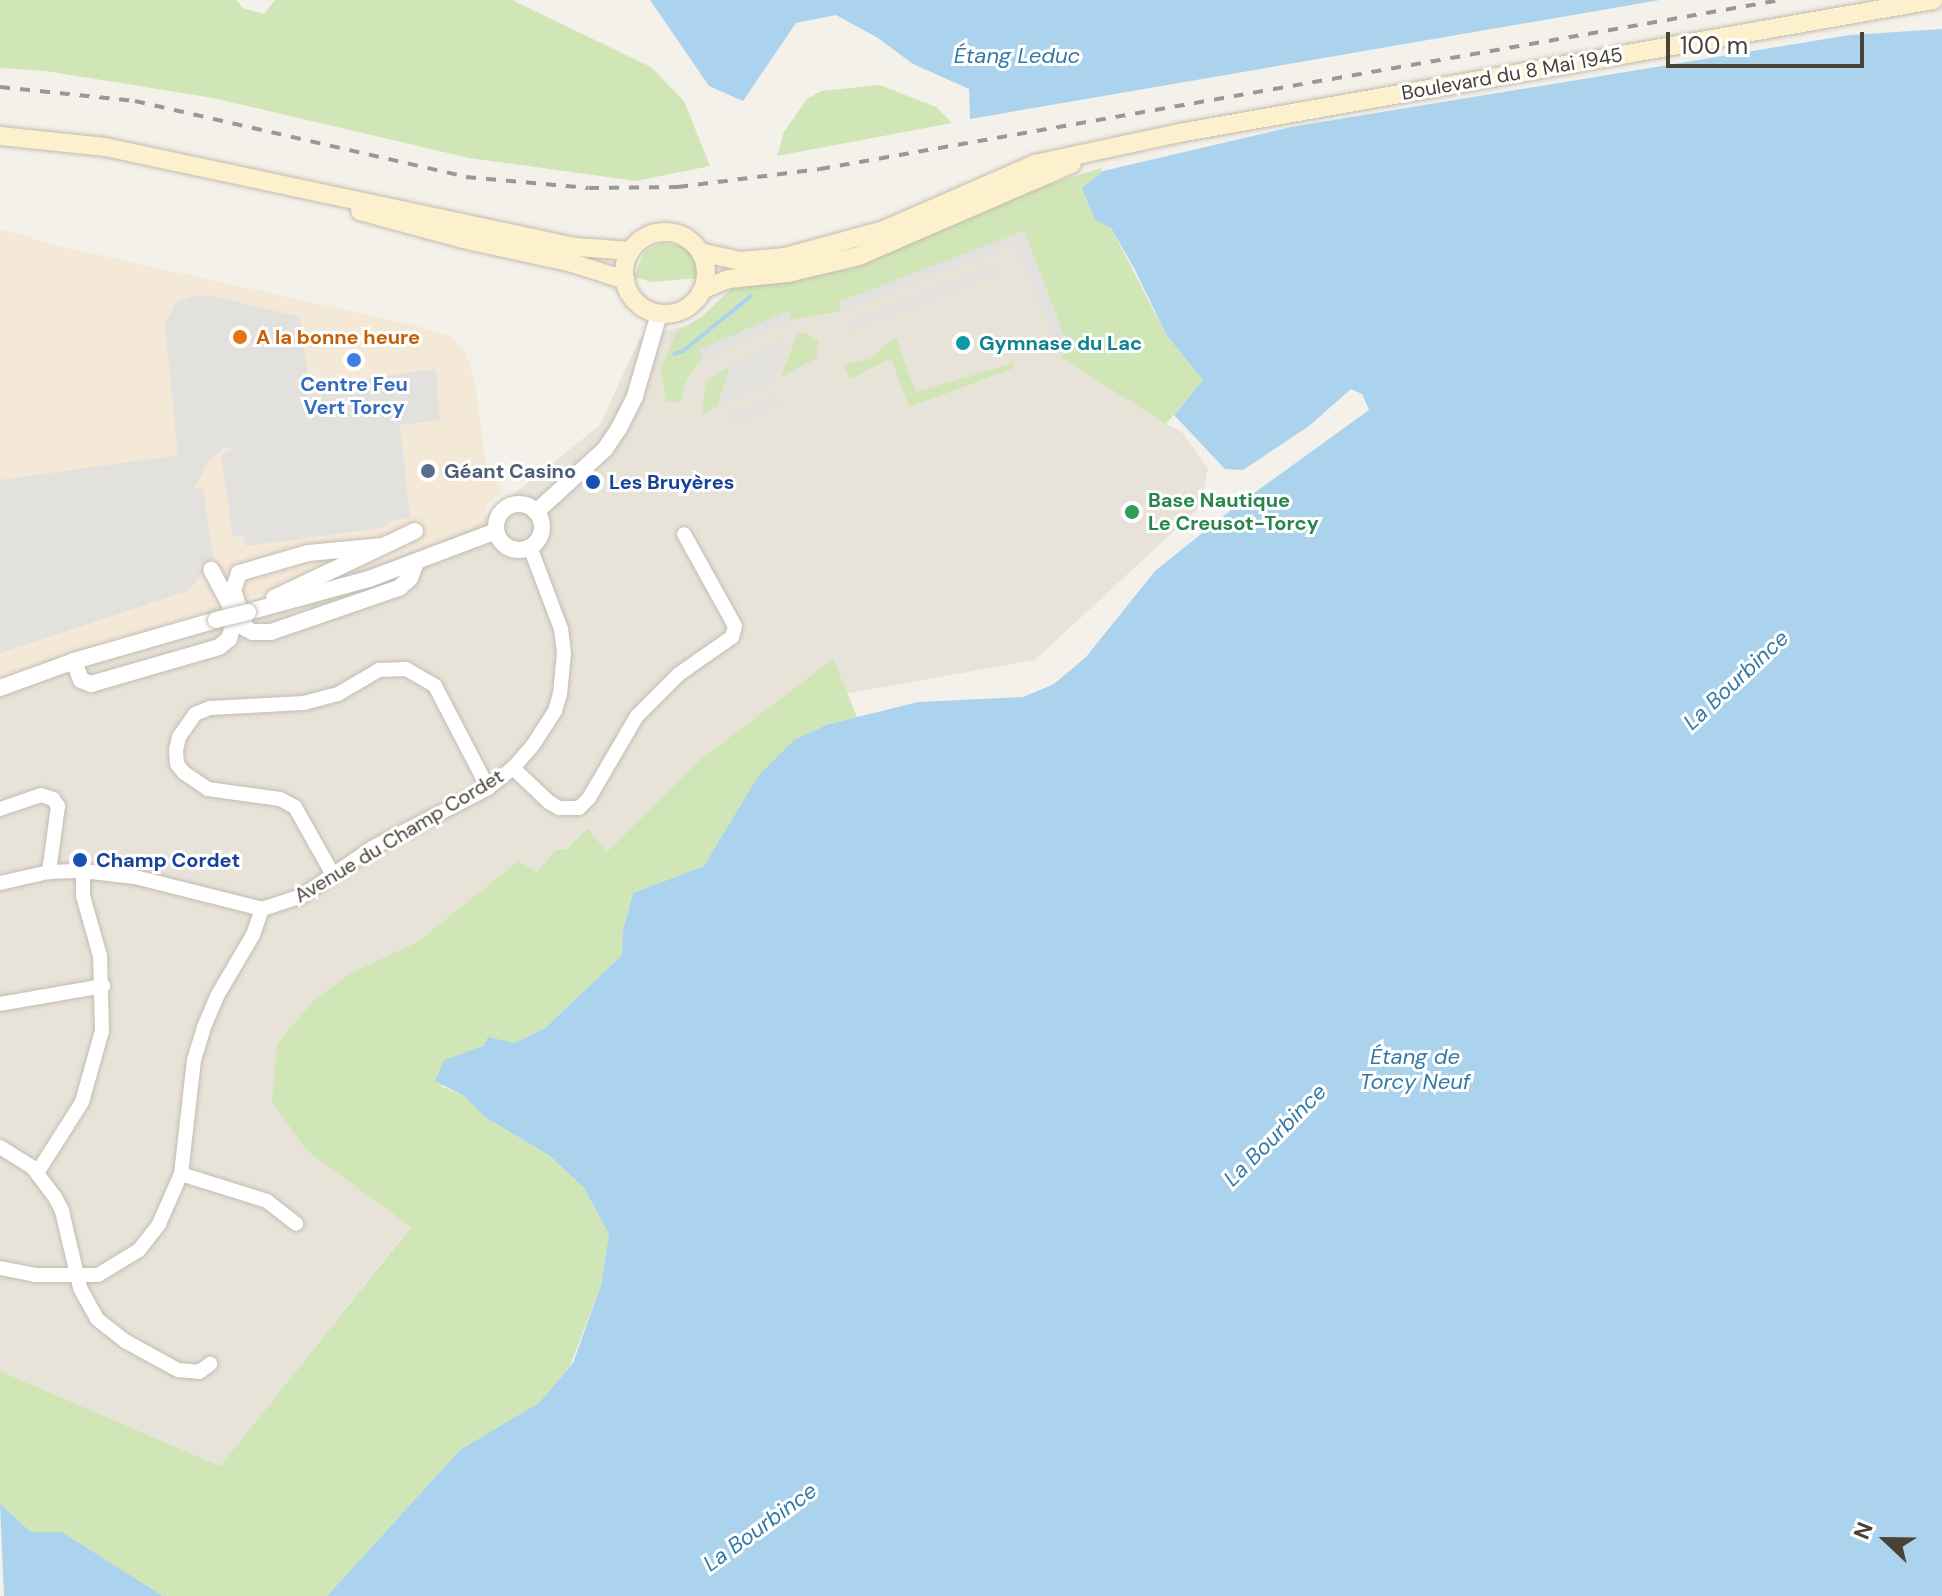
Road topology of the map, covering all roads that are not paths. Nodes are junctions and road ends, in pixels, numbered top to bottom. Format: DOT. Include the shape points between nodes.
graph roads {
  1 [pos="1933,0"];
  2 [pos="0,136"];
  3 [pos="1093,153"];
  4 [pos="258,180"];
  5 [pos="631,251"];
  6 [pos="700,252"];
  7 [pos="625,280"];
  8 [pos="703,289"];
  9 [pos="659,314"];
  10 [pos="536,512"];
  11 [pos="415,531"];
  12 [pos="496,531"];
  13 [pos="684,534"];
  14 [pos="383,546"];
  15 [pos="530,547"];
  16 [pos="416,562"];
  17 [pos="211,570"];
  18 [pos="248,612"];
  19 [pos="74,661"];
  20 [pos="0,688"];
  21 [pos="513,768"];
  22 [pos="488,788"];
  23 [pos="0,809"];
  24 [pos="83,871"];
  25 [pos="49,872"];
  26 [pos="332,873"];
  27 [pos="0,883"];
  28 [pos="262,909"];
  29 [pos="103,986"];
  30 [pos="0,1004"];
  31 [pos="0,1147"];
  32 [pos="37,1173"];
  33 [pos="181,1174"];
  34 [pos="296,1224"];
  35 [pos="0,1268"];
  36 [pos="78,1278"];
  37 [pos="210,1364"];
  1 -- 3 [label="main road, Boulevard du 8 Mai 1945" via="1179,133"];
  2 -- 4 [label="main road" via="105,147"];
  3 -- 6 [label="main road, Boulevard du 8 Mai 1945" via="1035,164 884,230 823,248 740,261"];
  3 -- 8 [label="main road, Boulevard du 8 Mai 1945" via="859,256 788,273 729,279"];
  4 -- 5 [label="main road" via="577,247"];
  4 -- 7 [label="main road"];
  5 -- 6 [label="main road" via="640,241 666,232 679,235"];
  5 -- 7 [label="main road"];
  6 -- 8 [label="main road"];
  7 -- 9 [label="main road" via="636,303"];
  8 -- 9 [label="main road" via="685,309"];
  9 -- 10 [label="street" via="635,396 619,428 605,449"];
  10 -- 12 [label="street" via="524,504 510,505 500,513"];
  10 -- 15 [label="street" via="541,534"];
  11 -- 14 [label="street"];
  12 -- 15 [label="street" via="508,548"];
  12 -- 16 [label="street"];
  13 -- 21 [label="street" via="735,626 732,637 679,674 637,716 579,808 549,802"];
  14 -- 16 [label="street" via="308,553 239,573 233,590 245,628 271,632 399,588"];
  14 -- 18 [label="street"];
  15 -- 21 [label="street, Avenue du Champ Cordet" via="561,629 564,671 555,711"];
  16 -- 18 [label="street"];
  17 -- 19 [label="street" via="230,605 233,626 219,647 91,684 81,680"];
  18 -- 19 [label="street, bridge"];
  19 -- 20 [label="street"];
  21 -- 22 [label="street, Avenue du Champ Cordet"];
  22 -- 26 [label="street, Avenue du Champ Cordet"];
  22 -- 26 [label="street" via="435,686 406,669 379,670 338,694 304,703 210,708 195,714 176,750 184,773 208,789 280,799 295,807"];
  23 -- 25 [label="street" via="41,795 53,799 58,806"];
  24 -- 25 [label="street"];
  24 -- 28 [label="street" via="135,877"];
  24 -- 29 [label="street" via="83,896"];
  25 -- 27 [label="street"];
  26 -- 28 [label="street, Avenue du Champ Cordet" via="302,896"];
  28 -- 33 [label="street" via="204,1027 194,1060"];
  29 -- 30 [label="street"];
  29 -- 32 [label="street" via="102,1031 92,1077 72,1122"];
  31 -- 32 [label="street"];
  32 -- 36 [label="street" via="62,1211"];
  33 -- 34 [label="street" via="267,1201"];
  33 -- 36 [label="street" via="159,1224 139,1250 98,1275"];
  35 -- 36 [label="street"];
  36 -- 37 [label="street" via="89,1310 125,1341 178,1370 199,1372"];
}
